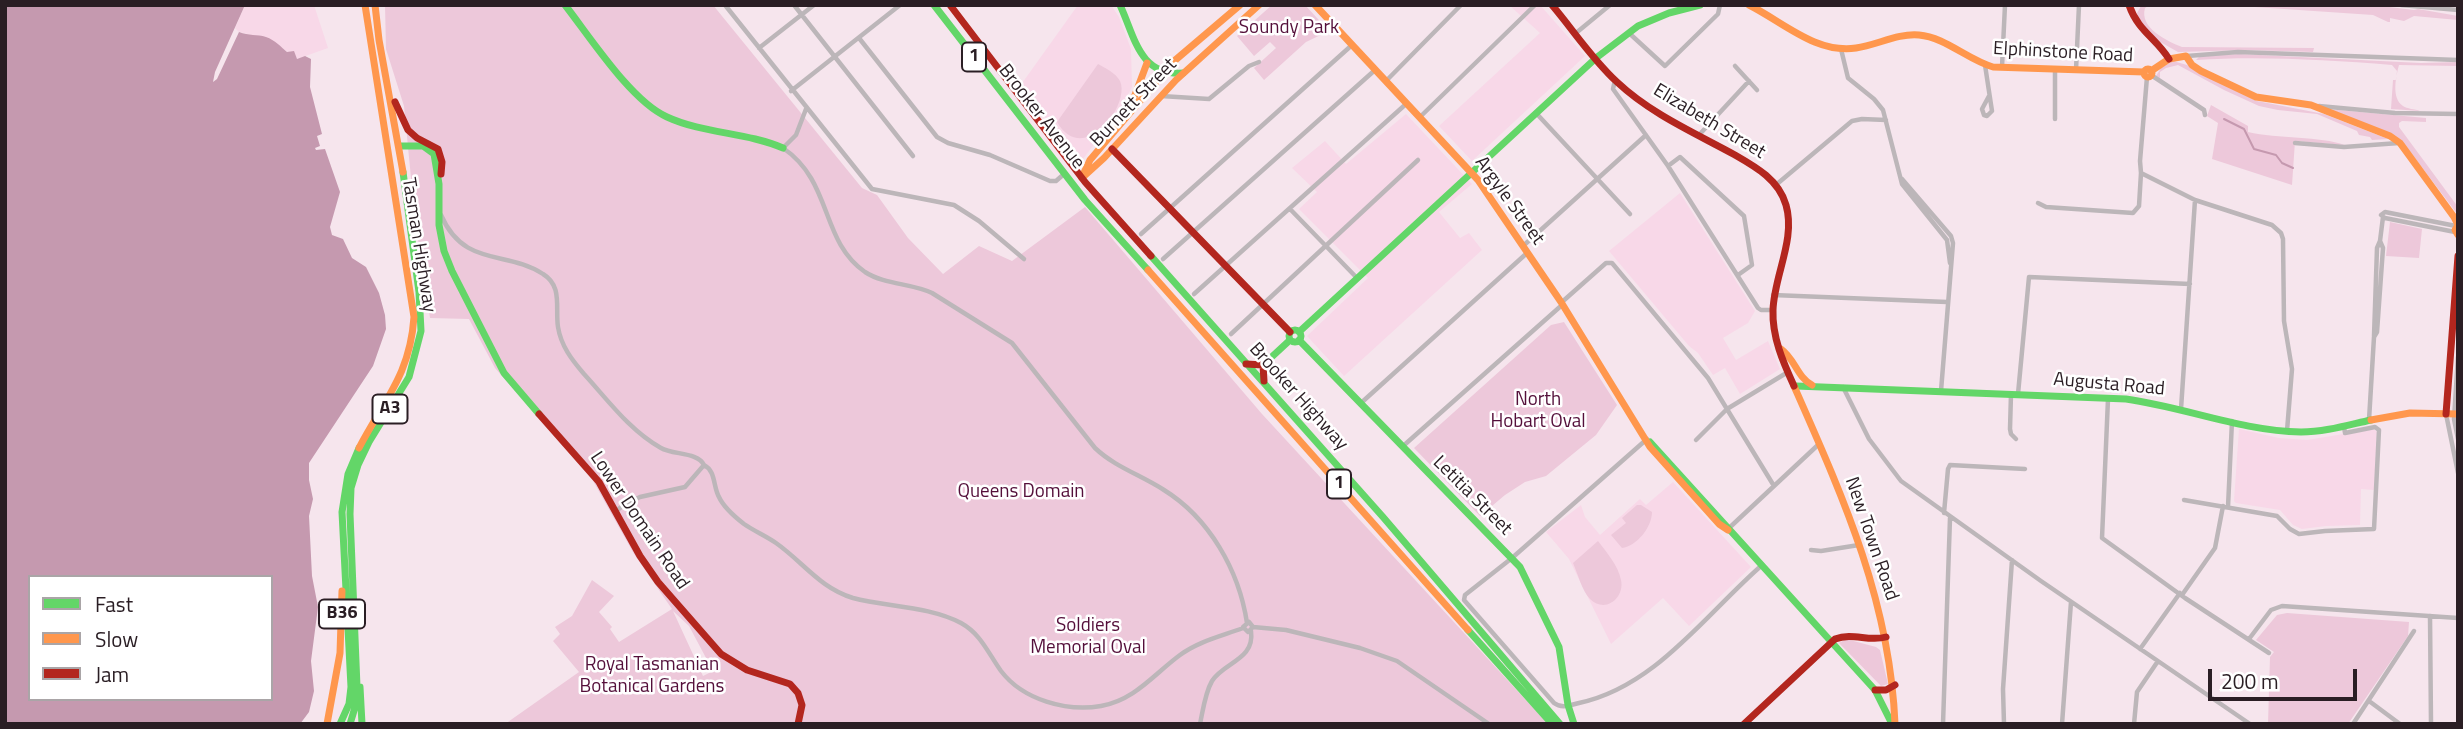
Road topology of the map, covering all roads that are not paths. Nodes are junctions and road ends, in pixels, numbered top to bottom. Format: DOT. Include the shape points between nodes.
graph roads {
  1 [pos="365,5"];
  2 [pos="565,5"];
  3 [pos="725,5"];
  4 [pos="794,5"];
  5 [pos="814,5"];
  6 [pos="900,5"];
  7 [pos="948,5"];
  8 [pos="1119,5"];
  9 [pos="1240,5"];
  10 [pos="1259,5"];
  11 [pos="1308,5"];
  12 [pos="1315,5"];
  13 [pos="1461,5"];
  14 [pos="1535,5"];
  15 [pos="1552,5"];
  16 [pos="1610,5"];
  17 [pos="1700,5"];
  18 [pos="1720,5"];
  19 [pos="2005,5"];
  20 [pos="2080,5"];
  21 [pos="2129,5"];
  22 [pos="2401,5"];
  23 [pos="376,6"];
  24 [pos="1754,6"];
  25 [pos="936,8"];
  26 [pos="2457,11"];
  27 [pos="802,15"];
  28 [pos="1325,15"];
  29 [pos="1576,33"];
  30 [pos="1628,33"];
  31 [pos="859,38"];
  32 [pos="1352,45"];
  33 [pos="759,48"];
  34 [pos="1841,49"];
  35 [pos="2186,56"];
  36 [pos="834,58"];
  37 [pos="1596,58"];
  38 [pos="2169,59"];
  39 [pos="2458,60"];
  40 [pos="1147,62"];
  41 [pos="1259,62"];
  42 [pos="1985,65"];
  43 [pos="1735,66"];
  44 [pos="2002,68"];
  45 [pos="2055,69"];
  46 [pos="1375,70"];
  47 [pos="2076,70"];
  48 [pos="1164,74"];
  49 [pos="1183,74"];
  50 [pos="2148,74"];
  51 [pos="1615,79"];
  52 [pos="1176,80"];
  53 [pos="1386,81"];
  54 [pos="1749,81"];
  55 [pos="387,82"];
  56 [pos="1757,90"];
  57 [pos="791,91"];
  58 [pos="1160,96"];
  59 [pos="1989,96"];
  60 [pos="1180,97"];
  61 [pos="1407,104"];
  62 [pos="2311,105"];
  63 [pos="806,109"];
  64 [pos="1536,113"];
  65 [pos="2458,114"];
  66 [pos="2205,115"];
  67 [pos="1420,117"];
  68 [pos="2055,118"];
  69 [pos="1886,120"];
  70 [pos="1124,121"];
  71 [pos="383,126"];
  72 [pos="1114,132"];
  73 [pos="1035,134"];
  74 [pos="1646,135"];
  75 [pos="1699,135"];
  76 [pos="428,141"];
  77 [pos="2295,143"];
  78 [pos="2400,143"];
  79 [pos="398,145"];
  80 [pos="420,146"];
  81 [pos="783,148"];
  82 [pos="1112,149"];
  83 [pos="1097,152"];
  84 [pos="913,156"];
  85 [pos="1067,158"];
  86 [pos="1104,158"];
  87 [pos="1090,160"];
  88 [pos="1123,160"];
  89 [pos="1418,160"];
  90 [pos="1668,166"];
  91 [pos="390,168"];
  92 [pos="1472,173"];
  93 [pos="2141,173"];
  94 [pos="1064,174"];
  95 [pos="1082,178"];
  96 [pos="1597,179"];
  97 [pos="439,184"];
  98 [pos="1777,184"];
  99 [pos="405,189"];
  100 [pos="1092,190"];
  101 [pos="2195,201"];
  102 [pos="2038,203"];
  103 [pos="1170,208"];
  104 [pos="1290,209"];
  105 [pos="439,211"];
  106 [pos="1630,214"];
  107 [pos="2457,230"];
  108 [pos="1194,232"];
  109 [pos="1141,234"];
  110 [pos="1125,246"];
  111 [pos="1326,246"];
  112 [pos="1525,249"];
  113 [pos="2458,256"];
  114 [pos="1024,259"];
  115 [pos="1163,259"];
  116 [pos="1227,266"];
  117 [pos="1738,275"];
  118 [pos="1357,279"];
  119 [pos="2190,284"];
  120 [pos="1194,294"];
  121 [pos="1773,295"];
  122 [pos="1947,302"];
  123 [pos="1562,303"];
  124 [pos="1263,304"];
  125 [pos="1773,310"];
  126 [pos="1231,334"];
  127 [pos="1295,336"];
  128 [pos="1780,349"];
  129 [pos="2458,357"];
  130 [pos="1246,364"];
  131 [pos="1263,365"];
  132 [pos="1789,371"];
  133 [pos="1265,383"];
  134 [pos="1796,386"];
  135 [pos="1819,387"];
  136 [pos="1843,387"];
  137 [pos="1941,391"];
  138 [pos="2015,393"];
  139 [pos="2108,398"];
  140 [pos="1802,402"];
  141 [pos="1361,403"];
  142 [pos="2181,409"];
  143 [pos="1727,410"];
  144 [pos="2453,414"];
  145 [pos="2369,420"];
  146 [pos="2232,421"];
  147 [pos="2343,426"];
  148 [pos="2287,431"];
  149 [pos="1647,439"];
  150 [pos="2016,439"];
  151 [pos="2458,439"];
  152 [pos="1696,440"];
  153 [pos="1820,444"];
  154 [pos="1402,447"];
  155 [pos="705,465"];
  156 [pos="2025,469"];
  157 [pos="2458,473"];
  158 [pos="1774,486"];
  159 [pos="2184,500"];
  160 [pos="342,503"];
  161 [pos="2226,507"];
  162 [pos="615,512"];
  163 [pos="1944,513"];
  164 [pos="1950,518"];
  165 [pos="1728,530"];
  166 [pos="1860,545"];
  167 [pos="1811,550"];
  168 [pos="1512,558"];
  169 [pos="2012,560"];
  170 [pos="1761,566"];
  171 [pos="2181,594"];
  172 [pos="2071,602"];
  173 [pos="2430,616"];
  174 [pos="2458,618"];
  175 [pos="1247,622"];
  176 [pos="1243,628"];
  177 [pos="1252,629"];
  178 [pos="2414,631"];
  179 [pos="1886,637"];
  180 [pos="2249,639"];
  181 [pos="1833,641"];
  182 [pos="2140,649"];
  183 [pos="2269,653"];
  184 [pos="2158,661"];
  185 [pos="357,670"];
  186 [pos="1895,685"];
  187 [pos="1875,690"];
  188 [pos="1895,701"];
  189 [pos="2369,701"];
  190 [pos="1565,706"];
  191 [pos="327,724"];
  192 [pos="340,724"];
  193 [pos="350,724"];
  194 [pos="362,724"];
  195 [pos="799,724"];
  196 [pos="1200,724"];
  197 [pos="1489,724"];
  198 [pos="1552,724"];
  199 [pos="1560,724"];
  200 [pos="1574,724"];
  201 [pos="1744,724"];
  202 [pos="1893,724"];
  203 [pos="1942,724"];
  204 [pos="2004,724"];
  205 [pos="2062,724"];
  206 [pos="2134,724"];
  207 [pos="2250,724"];
  208 [pos="2353,724"];
  209 [pos="2400,724"];
  210 [pos="2431,724"];
  1 -- 71 [label="main road, Tasman Highway / A3"];
  2 -- 81 [label="main road" via="655,111"];
  3 -- 33 [label="street"];
  4 -- 27 [label="street"];
  5 -- 27 [label="street"];
  6 -- 31 [label="street"];
  7 -- 25 [label="main road"];
  7 -- 85 [label="main road, Brooker Avenue / 1"];
  8 -- 40 [label="main road"];
  9 -- 48 [label="main road, Burnett Street"];
  10 -- 49 [label="main road, Burnett Street"];
  11 -- 28 [label="main road"];
  12 -- 28 [label="main road, Argyle Street"];
  13 -- 53 [label="street"];
  14 -- 67 [label="street"];
  15 -- 29 [label="main road, Elizabeth Street"];
  16 -- 29 [label="street"];
  17 -- 30 [label="main road" via="1658,17"];
  18 -- 30 [label="street" via="1718,14 1665,66"];
  19 -- 44 [label="street"];
  20 -- 47 [label="street"];
  21 -- 38 [label="main road" via="2138,27"];
  22 -- 26 [label="street"];
  23 -- 55 [label="main road, Tasman Highway / A3"];
  24 -- 34 [label="main road, Elphinstone Road" via="1804,36"];
  25 -- 73 [label="main road, Brooker Avenue / 1"];
  27 -- 33 [label="street"];
  27 -- 36 [label="street"];
  28 -- 32 [label="main road, Argyle Street"];
  29 -- 37 [label="main road, Elizabeth Street"];
  30 -- 37 [label="main road"];
  31 -- 36 [label="street"];
  31 -- 94 [label="street" via="937,137 1050,181"];
  32 -- 46 [label="main road, Argyle Street"];
  32 -- 103 [label="street"];
  33 -- 57 [label="street"];
  34 -- 42 [label="main road, Elphinstone Road" via="1923,36"];
  34 -- 69 [label="street" via="1848,78 1877,102"];
  35 -- 38 [label="main road"];
  35 -- 39 [label="street" via="2238,52"];
  35 -- 62 [label="main road" via="2201,71 2256,97"];
  36 -- 57 [label="street"];
  36 -- 84 [label="street"];
  37 -- 51 [label="main road, Elizabeth Street"];
  37 -- 64 [label="main road"];
  38 -- 50 [label="main road"];
  40 -- 48 [label="main road"];
  40 -- 70 [label="main road"];
  41 -- 60 [label="street" via="1209,99"];
  42 -- 44 [label="main road, Elphinstone Road"];
  42 -- 59 [label="street"];
  43 -- 54 [label="street"];
  44 -- 45 [label="main road, Elphinstone Road"];
  45 -- 47 [label="main road, Elphinstone Road"];
  45 -- 68 [label="street"];
  46 -- 53 [label="main road, Argyle Street"];
  46 -- 108 [label="street"];
  47 -- 50 [label="main road, Elphinstone Road"];
  48 -- 49 [label="main road"];
  48 -- 70 [label="main road, Burnett Street"];
  49 -- 52 [label="main road, Burnett Street"];
  50 -- 66 [label="street, Elphinstone Road"];
  50 -- 93 [label="street"];
  51 -- 74 [label="street" via="1613,89"];
  51 -- 75 [label="main road, Elizabeth Street"];
  52 -- 58 [label="main road, Burnett Street"];
  52 -- 60 [label="street"];
  53 -- 61 [label="main road, Argyle Street"];
  54 -- 56 [label="street"];
  54 -- 75 [label="street"];
  55 -- 76 [label="main road, Lower Domain Road" via="406,128"];
  55 -- 79 [label="main road, Tasman Highway / A3"];
  57 -- 63 [label="street"];
  58 -- 60 [label="street"];
  58 -- 82 [label="main road, Burnett Street"];
  61 -- 67 [label="main road, Argyle Street"];
  61 -- 104 [label="street"];
  62 -- 65 [label="street"];
  62 -- 78 [label="main road"];
  63 -- 81 [label="street" via="796,135"];
  63 -- 114 [label="street" via="875,191 954,205"];
  64 -- 92 [label="main road"];
  64 -- 96 [label="street"];
  67 -- 92 [label="main road, Argyle Street"];
  69 -- 98 [label="street" via="1852,121"];
  69 -- 122 [label="street" via="1901,178 1951,236 1954,245"];
  70 -- 72 [label="main road, Burnett Street"];
  71 -- 79 [label="main road"];
  71 -- 91 [label="main road, Tasman Highway / A3"];
  72 -- 82 [label="main road"];
  72 -- 83 [label="main road, Burnett Street"];
  73 -- 94 [label="main road, Brooker Avenue / 1"];
  73 -- 95 [label="main road"];
  74 -- 90 [label="street"];
  74 -- 96 [label="street"];
  75 -- 98 [label="main road, Elizabeth Street"];
  76 -- 79 [label="main road"];
  76 -- 97 [label="main road, Lower Domain Road" via="441,155"];
  77 -- 78 [label="street" via="2344,148"];
  78 -- 107 [label="main road" via="2454,217"];
  79 -- 80 [label="main road"];
  79 -- 91 [label="main road"];
  79 -- 99 [label="main road, Tasman Highway / A3"];
  80 -- 97 [label="main road, Lower Domain Road" via="435,155"];
  80 -- 99 [label="main road" via="407,156"];
  81 -- 175 [label="street" via="814,180 841,246 858,267 878,278 922,288 1005,338 1095,448 1164,490 1198,520 1230,567"];
  82 -- 83 [label="main road"];
  82 -- 86 [label="main road, Burnett Street"];
  82 -- 88 [label="main road, Letitia Street"];
  83 -- 87 [label="main road, Burnett Street"];
  85 -- 87 [label="main road" via="1079,164"];
  85 -- 95 [label="main road, Brooker Avenue / 1"];
  86 -- 88 [label="main road"];
  86 -- 95 [label="main road, Burnett Street"];
  86 -- 100 [label="main road" via="1092,176"];
  87 -- 95 [label="main road, Burnett Street"];
  88 -- 103 [label="main road, Letitia Street"];
  89 -- 111 [label="street"];
  90 -- 117 [label="street"];
  90 -- 117 [label="street" via="1680,157 1745,216 1752,265"];
  91 -- 160 [label="main road, Tasman Highway / A3" via="412,291 412,344 398,383 351,462"];
  92 -- 112 [label="main road, Argyle Street"];
  92 -- 118 [label="main road"];
  93 -- 101 [label="street"];
  93 -- 102 [label="street" via="2139,206 2133,213"];
  94 -- 110 [label="main road, Brooker Avenue / 1"];
  95 -- 100 [label="main road, Brooker Avenue / 1"];
  95 -- 110 [label="main road" via="1085,190"];
  96 -- 106 [label="street"];
  96 -- 112 [label="street"];
  97 -- 105 [label="main road, Lower Domain Road"];
  98 -- 121 [label="main road, Elizabeth Street" via="1789,217"];
  99 -- 185 [label="main road, Tasman Highway / A3" via="421,331 409,377 369,442 351,488"];
  100 -- 130 [label="main road, Brooker Highway / 1"];
  101 -- 119 [label="street"];
  101 -- 148 [label="street" via="2272,225 2281,233 2284,321 2292,369"];
  103 -- 108 [label="main road, Letitia Street"];
  103 -- 109 [label="street"];
  104 -- 111 [label="street"];
  104 -- 116 [label="street"];
  105 -- 155 [label="street" via="452,233 474,251 532,269 551,280 562,341 580,369 651,441"];
  105 -- 162 [label="main road, Lower Domain Road" via="446,258 497,362 590,471"];
  107 -- 145 [label="street" via="2383,218 2374,292"];
  108 -- 115 [label="street"];
  108 -- 116 [label="main road, Letitia Street"];
  110 -- 198 [label="main road, Brooker Highway / 1"];
  111 -- 118 [label="street"];
  111 -- 124 [label="street"];
  112 -- 123 [label="main road, Argyle Street"];
  112 -- 141 [label="street"];
  113 -- 144 [label="main road"];
  116 -- 120 [label="street"];
  116 -- 124 [label="main road, Letitia Street"];
  117 -- 125 [label="street" via="1759,310"];
  118 -- 127 [label="main road"];
  119 -- 138 [label="street" via="2029,277"];
  119 -- 142 [label="street"];
  121 -- 122 [label="street"];
  121 -- 125 [label="main road, Elizabeth Street"];
  122 -- 137 [label="street"];
  123 -- 143 [label="street" via="1609,262 1694,360"];
  123 -- 149 [label="main road, Argyle Street"];
  123 -- 154 [label="street"];
  124 -- 126 [label="street"];
  124 -- 127 [label="main road, Letitia Street"];
  125 -- 128 [label="main road, Elizabeth Street"];
  127 -- 131 [label="main road"];
  127 -- 141 [label="main road, Letitia Street"];
  128 -- 132 [label="main road, Elizabeth Street"];
  128 -- 135 [label="main road" via="1787,353 1800,379"];
  129 -- 144 [label="street"];
  130 -- 131 [label="main road"];
  130 -- 133 [label="main road, Brooker Highway / 1"];
  131 -- 133 [label="main road"];
  132 -- 134 [label="main road, New Town Road"];
  132 -- 143 [label="street"];
  133 -- 199 [label="main road, Brooker Highway / 1"];
  134 -- 135 [label="main road, Augusta Road"];
  134 -- 140 [label="main road, New Town Road"];
  135 -- 136 [label="main road, Augusta Road"];
  135 -- 140 [label="main road"];
  136 -- 137 [label="main road, Augusta Road"];
  136 -- 163 [label="street" via="1869,439 1901,481"];
  137 -- 138 [label="main road, Augusta Road"];
  138 -- 139 [label="main road, Augusta Road"];
  138 -- 150 [label="street" via="2010,429"];
  139 -- 142 [label="main road, Augusta Road"];
  139 -- 171 [label="street" via="2102,538"];
  140 -- 153 [label="main road, New Town Road"];
  141 -- 154 [label="main road, Letitia Street"];
  142 -- 146 [label="main road, Augusta Road"];
  143 -- 152 [label="street"];
  143 -- 158 [label="street"];
  144 -- 145 [label="main road, Augusta Road" via="2403,413"];
  144 -- 151 [label="street"];
  144 -- 157 [label="street"];
  145 -- 147 [label="main road, Augusta Road"];
  146 -- 148 [label="main road, Augusta Road"];
  146 -- 161 [label="street"];
  147 -- 148 [label="main road, Augusta Road"];
  147 -- 161 [label="street" via="2345,433 2379,430 2374,529 2299,534 2277,516"];
  149 -- 165 [label="main road, Argyle Street"];
  149 -- 168 [label="street"];
  153 -- 158 [label="street"];
  153 -- 166 [label="main road, New Town Road"];
  154 -- 168 [label="main road, Letitia Street"];
  155 -- 162 [label="street" via="685,487 640,497"];
  155 -- 176 [label="street" via="718,497 732,513 775,542 827,587 962,623 985,645 1007,678 1056,705 1089,708 1118,701 1191,648"];
  156 -- 163 [label="street" via="1950,465"];
  158 -- 165 [label="street"];
  159 -- 161 [label="street"];
  160 -- 191 [label="main road, B36" via="342,631"];
  160 -- 192 [label="main road, Tasman Highway / A3" via="351,687"];
  161 -- 171 [label="street" via="2215,548"];
  162 -- 195 [label="main road, Lower Domain Road" via="659,582 720,654 747,670 790,684 798,692 802,705"];
  163 -- 164 [label="street"];
  164 -- 169 [label="street"];
  164 -- 203 [label="street"];
  165 -- 170 [label="main road, Argyle Street"];
  166 -- 167 [label="street"];
  166 -- 179 [label="main road, New Town Road"];
  168 -- 190 [label="main road, Letitia Street" via="1527,578 1559,648"];
  168 -- 190 [label="street" via="1464,600 1554,703"];
  169 -- 172 [label="street"];
  169 -- 204 [label="street"];
  170 -- 181 [label="main road, Argyle Street"];
  170 -- 190 [label="street" via="1641,676 1612,694"];
  171 -- 180 [label="street"];
  171 -- 182 [label="street"];
  172 -- 182 [label="street"];
  172 -- 205 [label="street"];
  173 -- 174 [label="street"];
  173 -- 180 [label="street" via="2283,606 2271,610"];
  173 -- 210 [label="street"];
  175 -- 176 [label="street"];
  175 -- 177 [label="street"];
  176 -- 177 [label="street" via="1247,632"];
  177 -- 196 [label="street" via="1245,653 1209,687"];
  177 -- 197 [label="street" via="1271,627 1299,633 1397,661"];
  178 -- 189 [label="street"];
  179 -- 181 [label="main road" via="1877,640 1847,634"];
  179 -- 186 [label="main road, New Town Road"];
  180 -- 183 [label="street"];
  181 -- 187 [label="main road, Argyle Street"];
  181 -- 201 [label="main road"];
  182 -- 184 [label="street"];
  184 -- 206 [label="street" via="2137,692"];
  184 -- 207 [label="street"];
  185 -- 193 [label="main road, Tasman Highway / A3"];
  185 -- 194 [label="main road"];
  186 -- 187 [label="main road"];
  186 -- 188 [label="main road, New Town Road"];
  187 -- 188 [label="main road, Argyle Street"];
  187 -- 202 [label="main road, Argyle Street"];
  188 -- 202 [label="main road, New Town Road"];
  189 -- 208 [label="street"];
  189 -- 209 [label="street"];
  190 -- 200 [label="main road, Letitia Street"];
}
